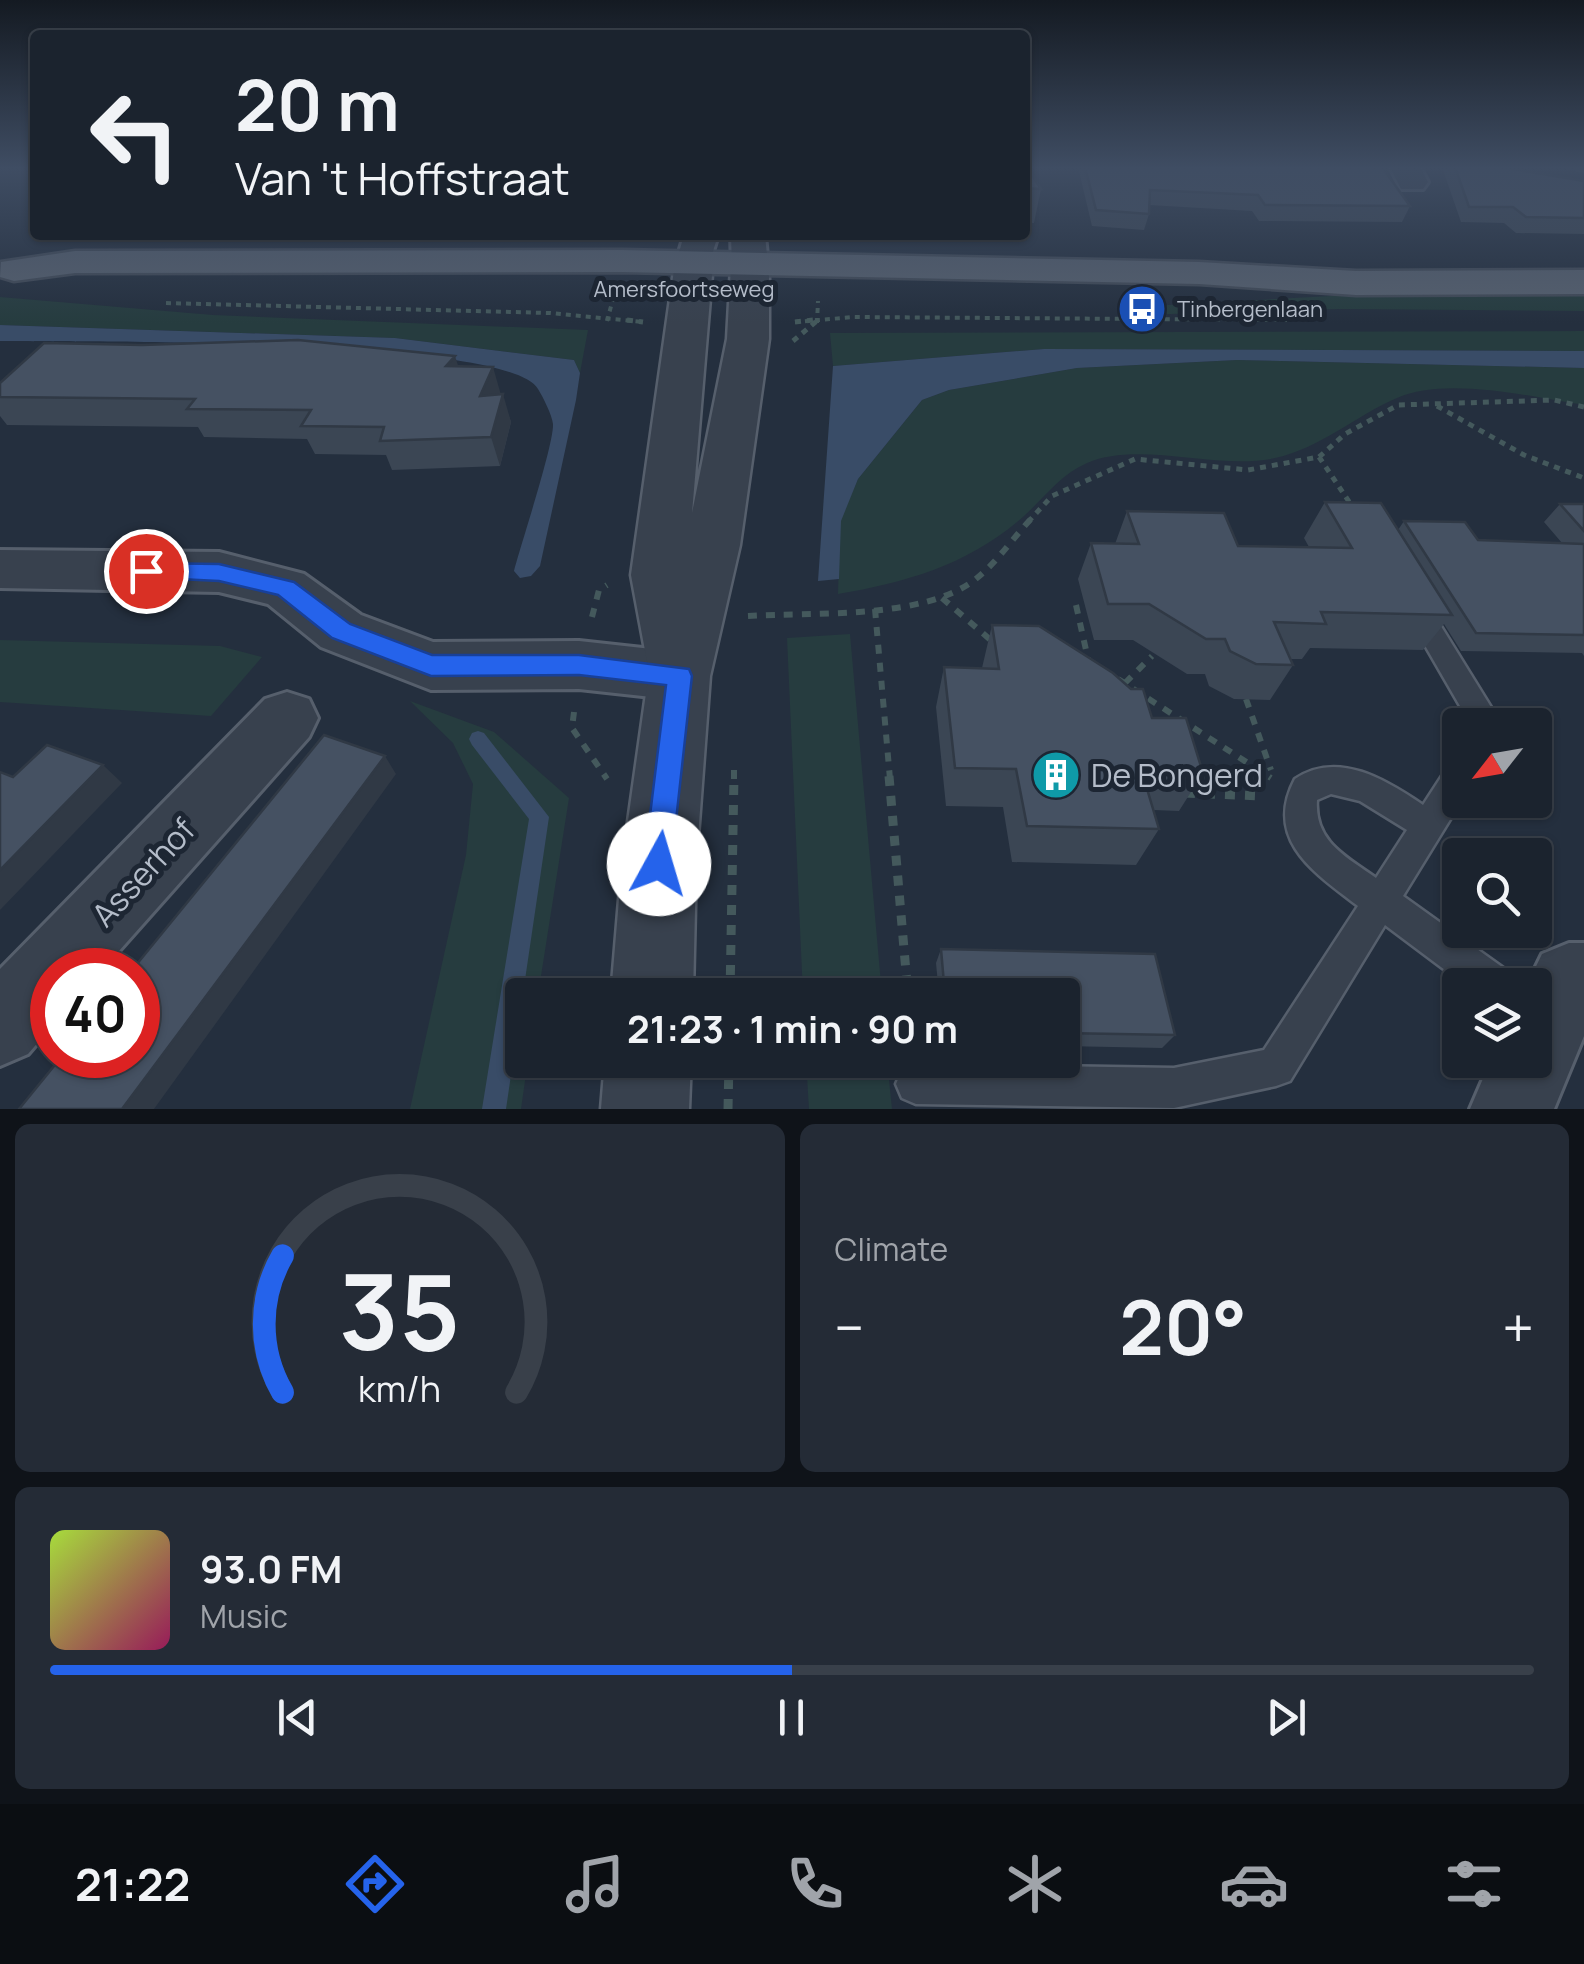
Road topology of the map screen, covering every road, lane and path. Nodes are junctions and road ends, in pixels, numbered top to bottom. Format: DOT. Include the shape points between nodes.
graph roads {
  1 [pos="696,263"];
  2 [pos="749,263"];
  3 [pos="7,269"];
  4 [pos="1584,282"];
  5 [pos="1435,405"];
  6 [pos="1584,406"];
  7 [pos="1319,457"];
  8 [pos="1584,478"];
  9 [pos="1370,532"];
  10 [pos="0,569"];
  11 [pos="942,598"];
  12 [pos="1076,604"];
  13 [pos="876,609"];
  14 [pos="741,635"];
  15 [pos="998,646"];
  16 [pos="1152,656"];
  17 [pos="579,665"];
  18 [pos="1100,667"];
  19 [pos="1112,675"];
  20 [pos="680,676"];
  21 [pos="1125,683"];
  22 [pos="1115,693"];
  23 [pos="1246,699"];
  24 [pos="1477,708"];
  25 [pos="287,718"];
  26 [pos="735,749"];
  27 [pos="611,784"];
  28 [pos="1174,793"];
  29 [pos="1300,797"];
  30 [pos="1442,804"];
  31 [pos="1428,826"];
  32 [pos="1380,904"];
  33 [pos="1468,968"];
  34 [pos="653,978"];
  35 [pos="730,978"];
  36 [pos="907,978"];
  37 [pos="0,1026"];
  38 [pos="647,1078"];
  39 [pos="729,1078"];
  40 [pos="1521,1078"];
  41 [pos="916,1084"];
  42 [pos="645,1109"];
  43 [pos="728,1109"];
  44 [pos="1512,1109"];
  1 -- 2 [label="main road, Amersfoortseweg"];
  1 -- 3 [label="main road, Amersfoortseweg" via="53,277"];
  1 -- 20 [label="street" via="659,575"];
  2 -- 4 [label="main road, Amersfoortseweg" via="1169,295 1356,283"];
  2 -- 20 [label="street" via="748,340 714,544"];
  5 -- 6 [label="path" via="1554,400"];
  5 -- 7 [label="path" via="1398,405"];
  5 -- 8 [label="path" via="1524,455"];
  7 -- 9 [label="path"];
  7 -- 11 [label="path" via="1248,470 1136,458 1052,496 977,578"];
  9 -- 24 [label="lane"];
  10 -- 17 [label="street" via="219,572 285,588 341,631 431,666"];
  11 -- 13 [label="path"];
  11 -- 15 [label="path"];
  12 -- 18 [label="path" via="1083,660"];
  13 -- 14 [label="path" via="742,616"];
  13 -- 36 [label="path"];
  16 -- 21 [label="path"];
  17 -- 20 [label="street"];
  17 -- 27 [label="path" via="572,728"];
  19 -- 21 [label="path"];
  20 -- 34 [label="street"];
  21 -- 22 [label="path"];
  21 -- 23 [label="path" via="1275,780"];
  25 -- 37 [label="street, Asserhof"];
  26 -- 35 [label="path"];
  28 -- 29 [label="path"];
  29 -- 31 [label="lane" via="1311,786 1347,782"];
  29 -- 32 [label="lane" via="1297,814 1310,846"];
  30 -- 31 [label="lane"];
  31 -- 32 [label="lane"];
  32 -- 33 [label="lane"];
  32 -- 41 [label="lane" via="1276,1067 1174,1088"];
  38 -- 42 [label="street"];
  39 -- 43 [label="path"];
  40 -- 44 [label="street"];
}
